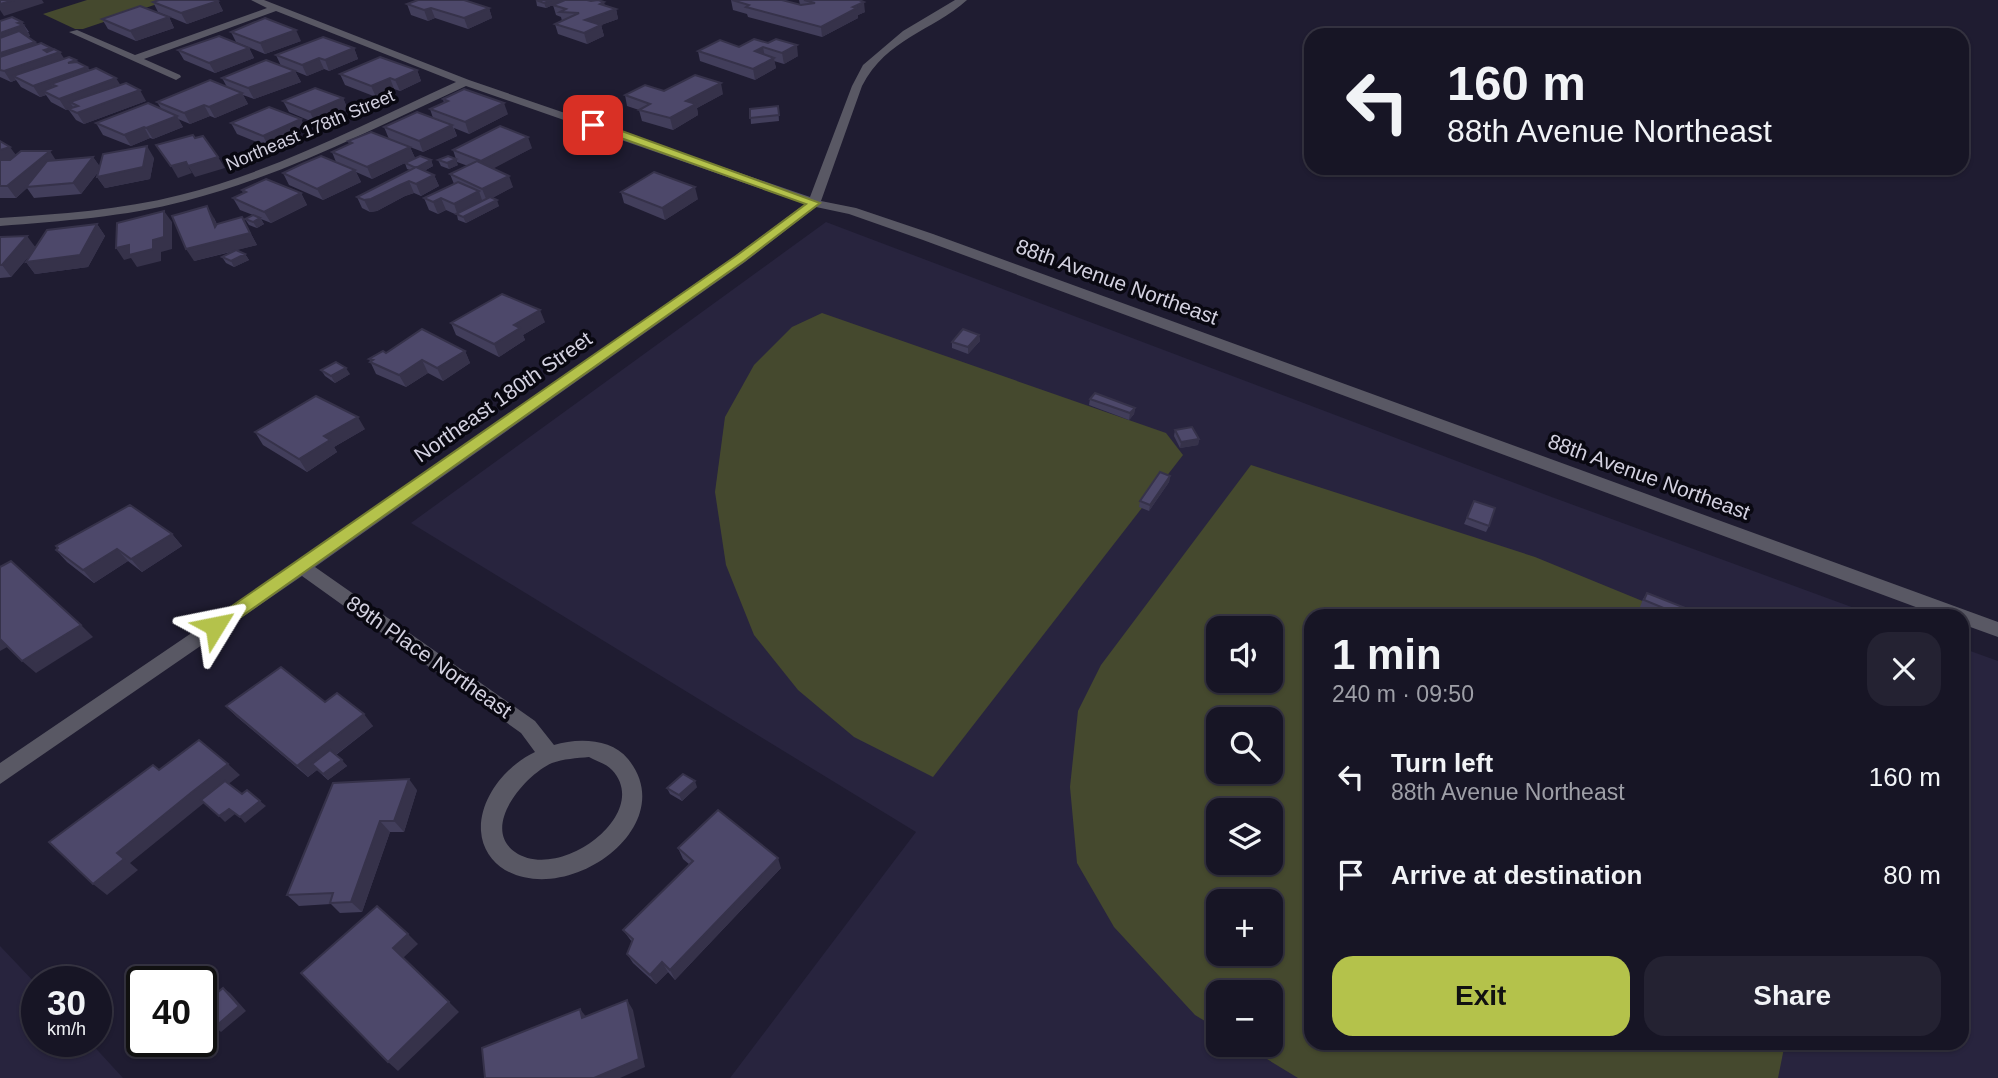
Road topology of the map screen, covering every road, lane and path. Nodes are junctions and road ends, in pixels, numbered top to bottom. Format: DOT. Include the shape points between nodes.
graph roads {
  1 [pos="256,0"];
  2 [pos="962,0"];
  3 [pos="276,8"];
  4 [pos="74,32"];
  5 [pos="135,59"];
  6 [pos="176,77"];
  7 [pos="465,82"];
  8 [pos="814,203"];
  9 [pos="0,222"];
  10 [pos="302,567"];
  11 [pos="1942,609"];
  12 [pos="1969,619"];
  13 [pos="1998,630"];
  14 [pos="549,754"];
  15 [pos="0,775"];
  1 -- 3 [label="street, 88th Avenue Northeast"];
  2 -- 8 [label="street" via="906,33 867,67"];
  3 -- 5 [label="street"];
  3 -- 7 [label="street, 88th Avenue Northeast"];
  4 -- 5 [label="street"];
  5 -- 6 [label="street"];
  7 -- 8 [label="street, 88th Avenue Northeast"];
  7 -- 9 [label="street, Northeast 178th Street" via="282,164 204,192 128,209"];
  8 -- 10 [label="street, Northeast 180th Street"];
  8 -- 11 [label="street, 88th Avenue Northeast" via="852,211 941,242"];
  10 -- 14 [label="street, 89th Place Northeast" via="528,727"];
  10 -- 15 [label="street, Northeast 180th Street"];
  12 -- 13 [label="street, 88th Avenue Northeast"];
  14 -- 14 [label="street" via="511,780 492,817 492,836 499,852 533,871 579,864 600,852 617,835 633,797 631,779 609,754 591,748"];
}
